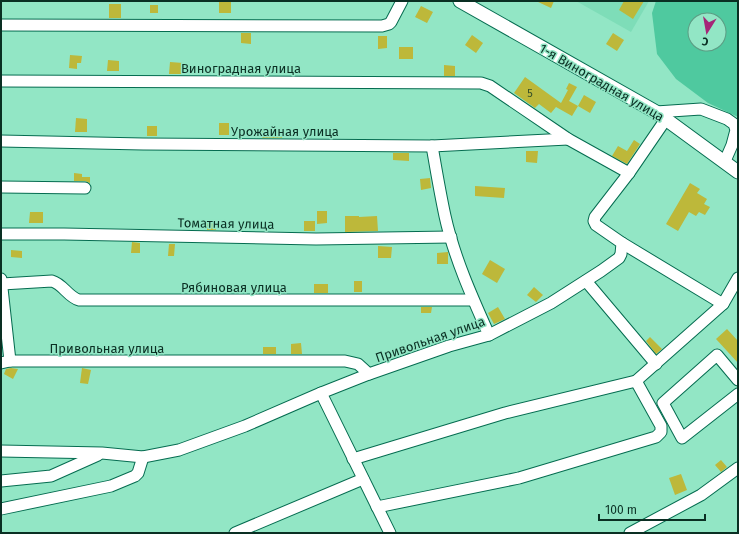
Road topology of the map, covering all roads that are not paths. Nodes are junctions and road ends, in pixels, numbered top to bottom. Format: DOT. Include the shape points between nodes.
graph roads {
  1 [pos="402,1"];
  2 [pos="460,1"];
  3 [pos="1,25"];
  4 [pos="1,81"];
  5 [pos="661,116"];
  6 [pos="568,139"];
  7 [pos="1,141"];
  8 [pos="432,146"];
  9 [pos="725,161"];
  10 [pos="738,172"];
  11 [pos="629,173"];
  12 [pos="1,187"];
  13 [pos="85,188"];
  14 [pos="1,234"];
  15 [pos="451,237"];
  16 [pos="622,243"];
  17 [pos="738,278"];
  18 [pos="2,281"];
  19 [pos="586,281"];
  20 [pos="473,300"];
  21 [pos="724,304"];
  22 [pos="489,335"];
  23 [pos="6,362"];
  24 [pos="656,364"];
  25 [pos="736,373"];
  26 [pos="369,374"];
  27 [pos="636,381"];
  28 [pos="321,393"];
  29 [pos="738,394"];
  30 [pos="1,451"];
  31 [pos="102,453"];
  32 [pos="143,457"];
  33 [pos="353,459"];
  34 [pos="738,468"];
  35 [pos="363,479"];
  36 [pos="1,481"];
  37 [pos="377,507"];
  38 [pos="1,509"];
  39 [pos="235,533"];
  40 [pos="390,533"];
  41 [pos="630,533"];
  1 -- 3 [label="street" via="391,22 382,26"];
  2 -- 5 [label="main road, 1-я Виноградная улица"];
  4 -- 6 [label="street, Виноградная улица" via="481,83 490,86"];
  5 -- 9 [label="main road, 1-я Виноградная улица"];
  5 -- 9 [label="street" via="701,109 727,119 734,124 736,130"];
  5 -- 11 [label="street"];
  6 -- 8 [label="street, Урожайная улица"];
  6 -- 11 [label="street"];
  7 -- 8 [label="street, Урожайная улица"];
  8 -- 15 [label="street"];
  9 -- 10 [label="main road, 1-я Виноградная улица"];
  11 -- 16 [label="street" via="596,213 594,221"];
  12 -- 13 [label="street"];
  14 -- 15 [label="street, Томатная улица" via="316,239"];
  15 -- 20 [label="street"];
  16 -- 19 [label="street, Привольная улица" via="619,258"];
  16 -- 21 [label="street"];
  17 -- 21 [label="street"];
  18 -- 20 [label="street, Рябиновая улица" via="52,281 79,300"];
  18 -- 23 [label="street"];
  19 -- 22 [label="street, Привольная улица" via="551,303"];
  19 -- 24 [label="street"];
  20 -- 22 [label="street"];
  21 -- 24 [label="street"];
  22 -- 26 [label="street, Привольная улица" via="448,346"];
  23 -- 26 [label="street, Привольная улица" via="345,360 358,364"];
  24 -- 27 [label="street"];
  25 -- 29 [label="street" via="717,355 663,403 682,438"];
  26 -- 28 [label="street"];
  27 -- 33 [label="street" via="505,413"];
  27 -- 37 [label="street" via="661,426 662,432 656,438 519,478"];
  28 -- 32 [label="street" via="238,429 179,450"];
  28 -- 33 [label="street"];
  30 -- 31 [label="street"];
  31 -- 32 [label="street"];
  31 -- 36 [label="street" via="51,476"];
  32 -- 38 [label="street" via="138,473 111,486"];
  33 -- 35 [label="street"];
  34 -- 41 [label="street" via="701,495"];
  35 -- 37 [label="street"];
  35 -- 39 [label="street"];
  37 -- 40 [label="street"];
}
